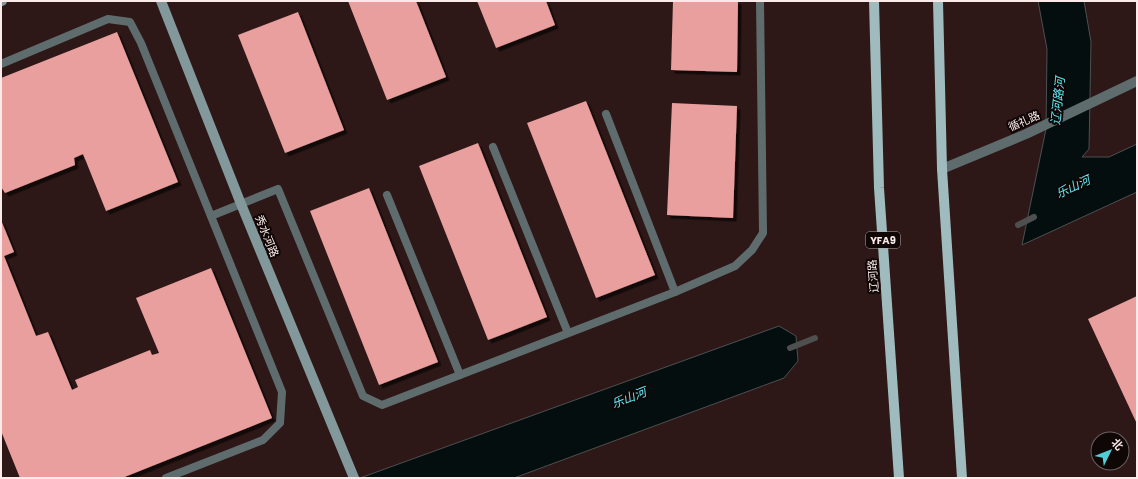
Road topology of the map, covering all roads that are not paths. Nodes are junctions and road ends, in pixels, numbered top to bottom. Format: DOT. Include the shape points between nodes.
graph roads {
  1 [pos="161,1"];
  2 [pos="760,1"];
  3 [pos="874,1"];
  4 [pos="938,1"];
  5 [pos="1,64"];
  6 [pos="1137,81"];
  7 [pos="606,114"];
  8 [pos="493,147"];
  9 [pos="942,170"];
  10 [pos="387,195"];
  11 [pos="241,204"];
  12 [pos="211,216"];
  13 [pos="675,292"];
  14 [pos="568,333"];
  15 [pos="460,375"];
  16 [pos="352,473"];
  17 [pos="166,478"];
  18 [pos="899,478"];
  19 [pos="962,478"];
  1 -- 11 [label="street, 秀水河路"];
  2 -- 13 [label="lane" via="763,233 752,250 735,266"];
  3 -- 18 [label="main road, 辽河路 / YFA9" via="879,188"];
  4 -- 9 [label="main road"];
  5 -- 12 [label="lane" via="108,18 130,22 142,43"];
  6 -- 9 [label="street, 循礼路" via="1026,134"];
  7 -- 13 [label="lane"];
  8 -- 14 [label="lane"];
  9 -- 19 [label="main road"];
  10 -- 15 [label="lane"];
  11 -- 12 [label="lane"];
  11 -- 15 [label="lane" via="278,189 363,396 382,405"];
  11 -- 16 [label="street, 秀水河路"];
  12 -- 17 [label="lane" via="282,392 280,423 263,440"];
  13 -- 14 [label="lane"];
  14 -- 15 [label="lane"];
}
